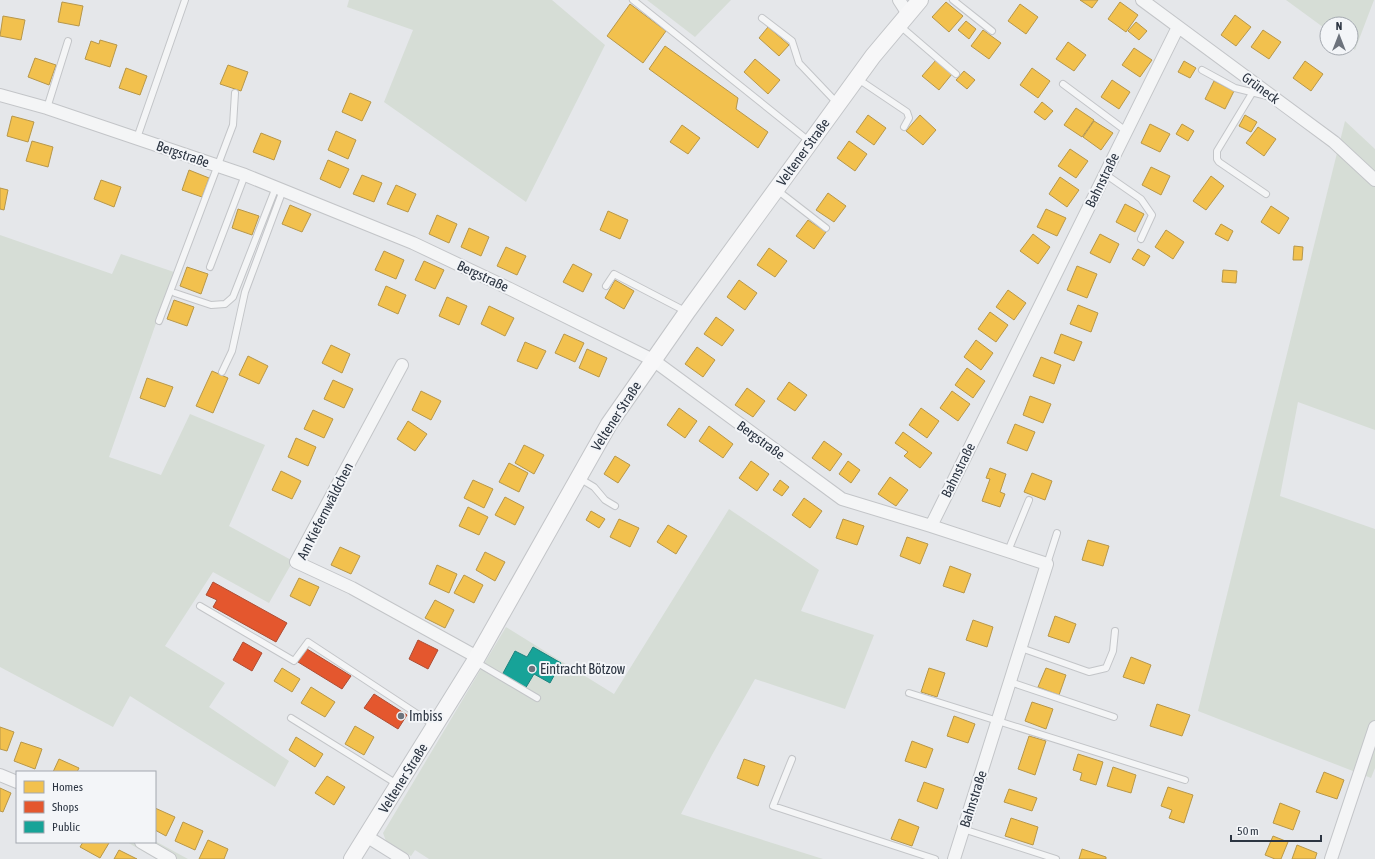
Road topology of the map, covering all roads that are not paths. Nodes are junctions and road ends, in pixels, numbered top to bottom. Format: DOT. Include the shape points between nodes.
graph roads {
  1 [pos="185,0"];
  2 [pos="633,0"];
  3 [pos="899,0"];
  4 [pos="920,0"];
  5 [pos="954,0"];
  6 [pos="1142,0"];
  7 [pos="762,18"];
  8 [pos="904,19"];
  9 [pos="1178,26"];
  10 [pos="992,31"];
  11 [pos="68,41"];
  12 [pos="1202,70"];
  13 [pos="956,74"];
  14 [pos="857,78"];
  15 [pos="1063,84"];
  16 [pos="1255,89"];
  17 [pos="235,93"];
  18 [pos="0,95"];
  19 [pos="838,104"];
  20 [pos="47,108"];
  21 [pos="904,127"];
  22 [pos="1126,131"];
  23 [pos="137,138"];
  24 [pos="810,142"];
  25 [pos="218,165"];
  26 [pos="1105,174"];
  27 [pos="245,175"];
  28 [pos="1375,180"];
  29 [pos="279,188"];
  30 [pos="776,189"];
  31 [pos="1266,194"];
  32 [pos="826,228"];
  33 [pos="1142,239"];
  34 [pos="210,267"];
  35 [pos="606,286"];
  36 [pos="175,293"];
  37 [pos="687,312"];
  38 [pos="159,321"];
  39 [pos="653,360"];
  40 [pos="402,365"];
  41 [pos="222,372"];
  42 [pos="578,477"];
  43 [pos="1029,500"];
  44 [pos="615,506"];
  45 [pos="931,526"];
  46 [pos="1057,533"];
  47 [pos="1008,551"];
  48 [pos="1047,564"];
  49 [pos="200,606"];
  50 [pos="1115,631"];
  51 [pos="1021,648"];
  52 [pos="476,659"];
  53 [pos="1010,682"];
  54 [pos="909,693"];
  55 [pos="537,698"];
  56 [pos="1114,717"];
  57 [pos="291,718"];
  58 [pos="998,721"];
  59 [pos="436,726"];
  60 [pos="1375,727"];
  61 [pos="792,759"];
  62 [pos="0,774"];
  63 [pos="1185,780"];
  64 [pos="16,782"];
  65 [pos="399,785"];
  66 [pos="963,829"];
  67 [pos="366,836"];
  68 [pos="143,843"];
  69 [pos="170,859"];
  70 [pos="352,859"];
  71 [pos="403,859"];
  72 [pos="935,859"];
  73 [pos="954,859"];
  74 [pos="1056,859"];
  75 [pos="1331,859"];
  1 -- 23 [label="lane"];
  2 -- 24 [label="lane"];
  3 -- 8 [label="street"];
  4 -- 8 [label="main road, Veltener Straße"];
  5 -- 10 [label="lane"];
  6 -- 9 [label="street, Grüneck"];
  7 -- 19 [label="lane" via="792,41 799,63"];
  8 -- 13 [label="lane"];
  8 -- 14 [label="main road, Veltener Straße"];
  9 -- 16 [label="street, Grüneck"];
  9 -- 22 [label="street, Bahnstraße"];
  11 -- 20 [label="lane"];
  12 -- 16 [label="lane" via="1235,88"];
  14 -- 19 [label="main road, Veltener Straße"];
  14 -- 21 [label="lane" via="907,112 909,118"];
  15 -- 22 [label="lane"];
  16 -- 28 [label="street, Grüneck" via="1274,97 1334,142"];
  16 -- 31 [label="lane" via="1216,155 1219,162"];
  17 -- 25 [label="lane" via="232,125"];
  18 -- 20 [label="street, Bergstraße"];
  19 -- 24 [label="main road, Veltener Straße"];
  20 -- 23 [label="street, Bergstraße"];
  22 -- 26 [label="street, Bahnstraße"];
  23 -- 25 [label="street, Bergstraße"];
  24 -- 30 [label="main road, Veltener Straße"];
  25 -- 27 [label="street, Bergstraße"];
  25 -- 38 [label="lane"];
  26 -- 33 [label="lane" via="1141,199 1152,215"];
  26 -- 45 [label="street, Bahnstraße"];
  27 -- 29 [label="street, Bergstraße"];
  27 -- 34 [label="lane"];
  29 -- 36 [label="lane" via="233,297 225,304 211,305"];
  29 -- 39 [label="street, Bergstraße" via="420,246"];
  29 -- 41 [label="lane" via="245,292 232,351"];
  30 -- 32 [label="lane"];
  30 -- 37 [label="main road, Veltener Straße"];
  35 -- 37 [label="lane" via="614,274"];
  37 -- 39 [label="main road, Veltener Straße"];
  39 -- 42 [label="main road, Veltener Straße" via="609,424"];
  39 -- 45 [label="street, Bergstraße" via="842,499"];
  40 -- 52 [label="street, Am Kiefernwäldchen" via="296,562 352,588"];
  42 -- 44 [label="lane"];
  42 -- 52 [label="main road, Veltener Straße"];
  43 -- 47 [label="lane"];
  45 -- 47 [label="street"];
  46 -- 48 [label="lane"];
  47 -- 48 [label="street"];
  48 -- 51 [label="street, Bahnstraße"];
  49 -- 59 [label="lane" via="294,661 308,642"];
  50 -- 51 [label="lane" via="1113,651 1106,668 1090,672"];
  51 -- 53 [label="street, Bahnstraße"];
  52 -- 55 [label="lane"];
  52 -- 59 [label="main road, Veltener Straße"];
  53 -- 56 [label="lane"];
  53 -- 58 [label="street, Bahnstraße"];
  54 -- 58 [label="lane"];
  57 -- 65 [label="lane"];
  58 -- 63 [label="lane"];
  58 -- 66 [label="street, Bahnstraße"];
  59 -- 65 [label="main road, Veltener Straße"];
  60 -- 75 [label="street"];
  61 -- 72 [label="lane" via="773,806"];
  62 -- 64 [label="street"];
  65 -- 67 [label="main road, Veltener Straße"];
  66 -- 73 [label="street, Bahnstraße"];
  66 -- 74 [label="lane"];
  67 -- 70 [label="main road, Veltener Straße"];
  67 -- 71 [label="street"];
  68 -- 69 [label="street"];
}
